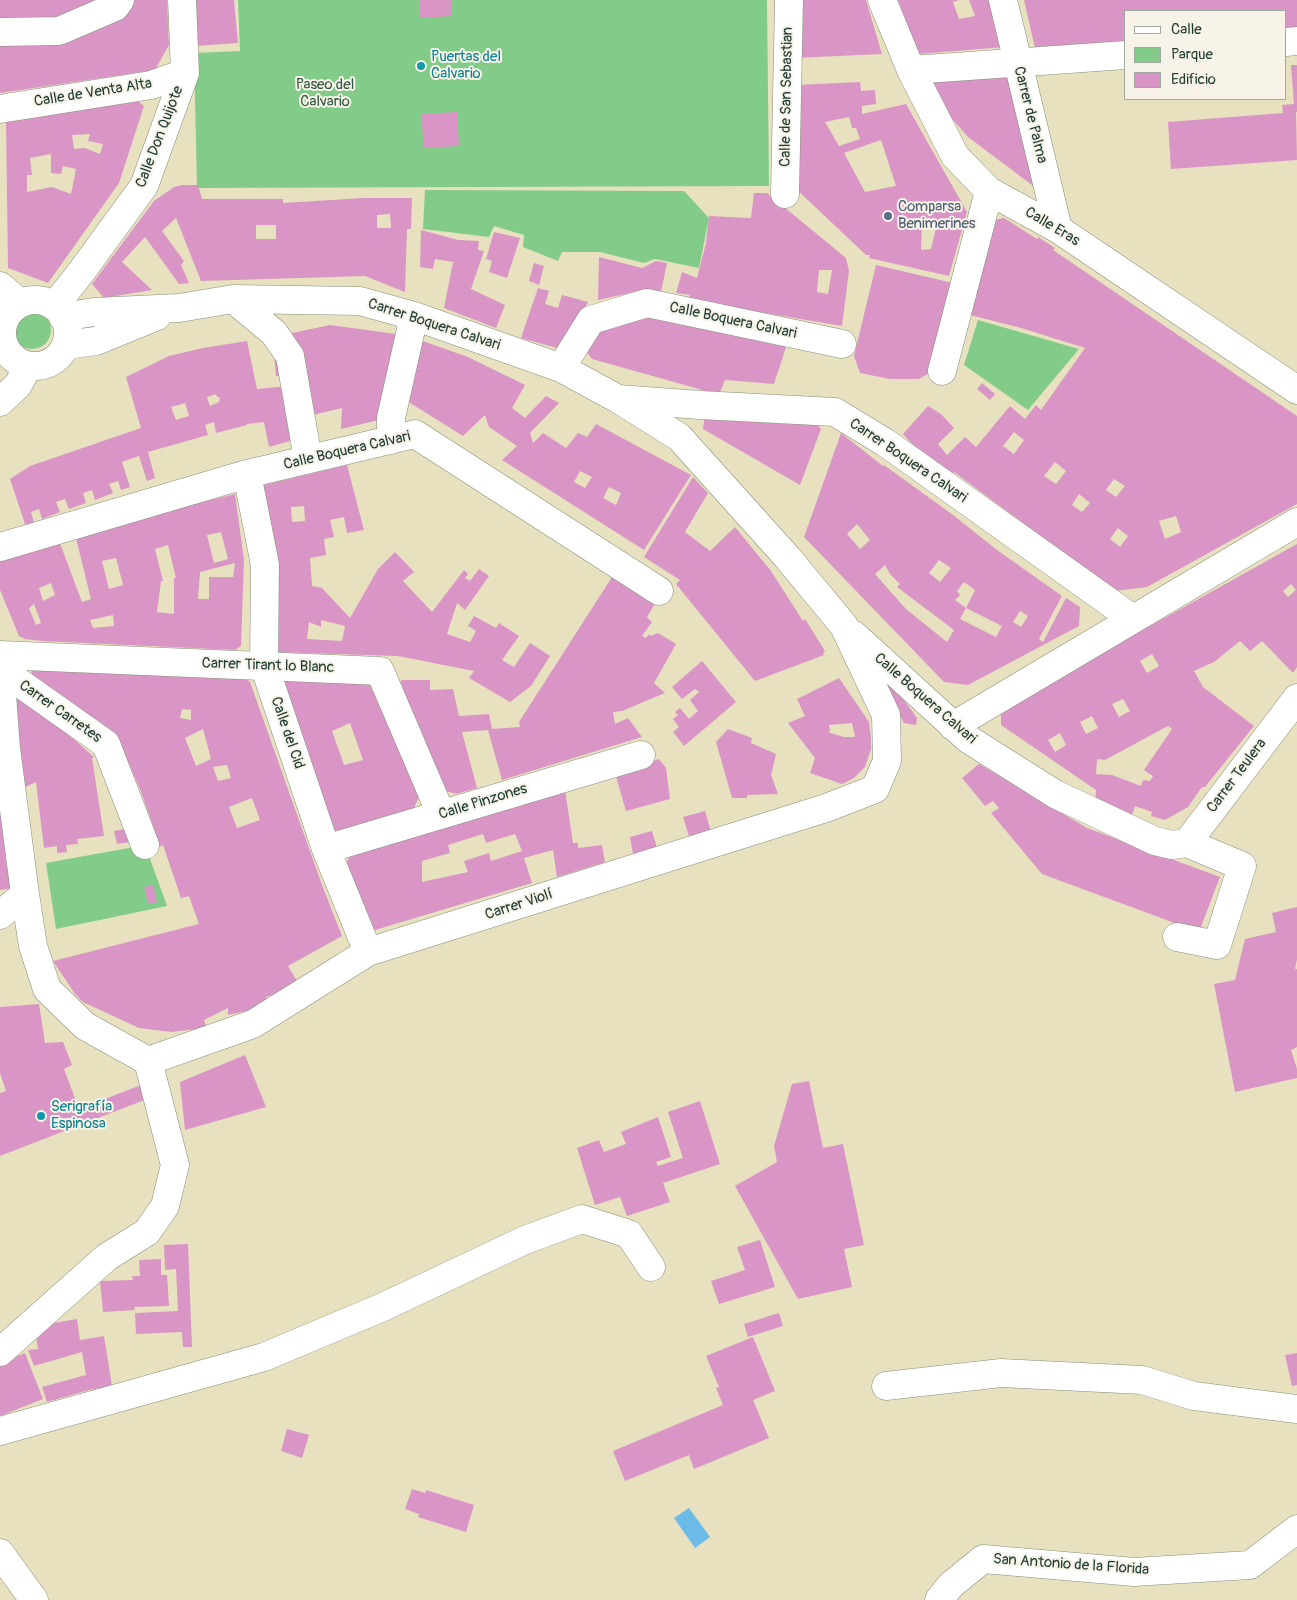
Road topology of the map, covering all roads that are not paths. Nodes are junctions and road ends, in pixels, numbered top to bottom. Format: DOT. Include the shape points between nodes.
graph roads {
  1 [pos="120,0"];
  2 [pos="182,0"];
  3 [pos="789,0"];
  4 [pos="882,0"];
  5 [pos="1003,0"];
  6 [pos="0,32"];
  7 [pos="1124,54"];
  8 [pos="1017,63"];
  9 [pos="911,70"];
  10 [pos="185,73"];
  11 [pos="0,109"];
  12 [pos="989,191"];
  13 [pos="785,194"];
  14 [pos="1058,229"];
  15 [pos="0,286"];
  16 [pos="233,299"];
  17 [pos="20,304"];
  18 [pos="179,308"];
  19 [pos="58,311"];
  20 [pos="414,316"];
  21 [pos="842,344"];
  22 [pos="66,345"];
  23 [pos="2,349"];
  24 [pos="28,366"];
  25 [pos="561,368"];
  26 [pos="942,371"];
  27 [pos="1297,390"];
  28 [pos="618,399"];
  29 [pos="0,402"];
  30 [pos="391,440"];
  31 [pos="308,459"];
  32 [pos="247,474"];
  33 [pos="1297,522"];
  34 [pos="0,547"];
  35 [pos="659,591"];
  36 [pos="1133,619"];
  37 [pos="844,626"];
  38 [pos="0,655"];
  39 [pos="264,665"];
  40 [pos="0,669"];
  41 [pos="1297,698"];
  42 [pos="953,726"];
  43 [pos="3,750"];
  44 [pos="640,755"];
  45 [pos="887,761"];
  46 [pos="441,814"];
  47 [pos="1179,844"];
  48 [pos="145,845"];
  49 [pos="326,849"];
  50 [pos="12,896"];
  51 [pos="0,915"];
  52 [pos="1177,937"];
  53 [pos="368,952"];
  54 [pos="148,1060"];
  55 [pos="652,1267"];
  56 [pos="0,1352"];
  57 [pos="886,1386"];
  58 [pos="1297,1409"];
  59 [pos="0,1431"];
  60 [pos="1297,1529"];
  61 [pos="0,1553"];
  62 [pos="34,1600"];
  63 [pos="939,1600"];
  1 -- 6 [label="street" via="115,7 59,31"];
  2 -- 10 [label="street, Calle Don Quijote"];
  3 -- 13 [label="street, Calle de San Sebastian"];
  4 -- 9 [label="street, Calle Eras"];
  5 -- 8 [label="street, Carrer de Palma"];
  7 -- 8 [label="street"];
  8 -- 9 [label="street"];
  8 -- 14 [label="street, Carrer de Palma"];
  9 -- 12 [label="street, Calle Eras" via="955,156"];
  10 -- 11 [label="street, Calle de Venta Alta" via="151,86"];
  10 -- 19 [label="street, Calle Don Quijote" via="144,186 79,276"];
  12 -- 14 [label="street, Calle Eras"];
  12 -- 26 [label="street"];
  14 -- 27 [label="street, Calle Eras"];
  15 -- 17 [label="street"];
  16 -- 18 [label="street, Carrer Boquera Calvari"];
  16 -- 20 [label="street, Carrer Boquera Calvari" via="360,301"];
  16 -- 31 [label="street" via="274,333 290,356"];
  17 -- 19 [label="street" via="37,300"];
  17 -- 23 [label="street" via="5,317"];
  18 -- 19 [label="street"];
  18 -- 22 [label="street" via="96,341"];
  19 -- 22 [label="street" via="68,330"];
  20 -- 25 [label="street, Carrer Boquera Calvari"];
  20 -- 30 [label="street" via="391,418"];
  21 -- 25 [label="street, Calle Boquera Calvari" via="647,303 591,320"];
  22 -- 24 [label="street" via="55,360 38,367"];
  23 -- 24 [label="street" via="18,363"];
  24 -- 29 [label="street" via="18,385"];
  25 -- 28 [label="street, Carrer Boquera Calvari"];
  28 -- 36 [label="street, Carrer Boquera Calvari" via="835,412 886,443"];
  28 -- 37 [label="street, Carrer Boquera Calvari" via="678,437 787,557"];
  30 -- 31 [label="street, Calle Boquera Calvari"];
  30 -- 35 [label="street, Calle Boquera Calvari" via="415,434"];
  31 -- 32 [label="street, Calle Boquera Calvari"];
  32 -- 34 [label="street, Calle Boquera Calvari"];
  32 -- 39 [label="street, Calle del Cid" via="265,566"];
  33 -- 36 [label="street"];
  36 -- 42 [label="street"];
  37 -- 42 [label="street, Calle Boquera Calvari"];
  37 -- 45 [label="street, Carrer Boquera Calvari" via="886,715"];
  38 -- 39 [label="street, Carrer Tirant lo Blanc"];
  39 -- 46 [label="street, Carrer Tirant lo Blanc" via="380,670"];
  39 -- 49 [label="street, Calle del Cid"];
  40 -- 43 [label="street, Carrer Carretes"];
  40 -- 48 [label="street, Carrer Carretes" via="106,744"];
  41 -- 47 [label="street, Carrer Teulera"];
  42 -- 47 [label="street, Calle Boquera Calvari" via="1055,794 1155,841"];
  43 -- 50 [label="street, Carrer Carretes"];
  44 -- 46 [label="street, Calle Pinzones"];
  45 -- 53 [label="street, Carrer Violí" via="875,789 826,808"];
  46 -- 49 [label="street, Calle Pinzones"];
  47 -- 52 [label="street, Calle Boquera Calvari" via="1242,866 1217,945"];
  49 -- 53 [label="street, Calle del Cid"];
  50 -- 51 [label="street"];
  50 -- 54 [label="street, Carrer Carretes" via="47,989 85,1026"];
  53 -- 54 [label="street, Carrer Violí" via="253,1024"];
  54 -- 56 [label="street" via="175,1164 165,1206 148,1232 108,1257"];
  55 -- 59 [label="street" via="629,1234 582,1219 525,1240 383,1306 264,1356"];
  57 -- 58 [label="street" via="1001,1373 1142,1380 1194,1396"];
  60 -- 63 [label="street, San Antonio de la Florida" via="1250,1564 1134,1572 983,1559 952,1584"];
  61 -- 62 [label="street"];
}
